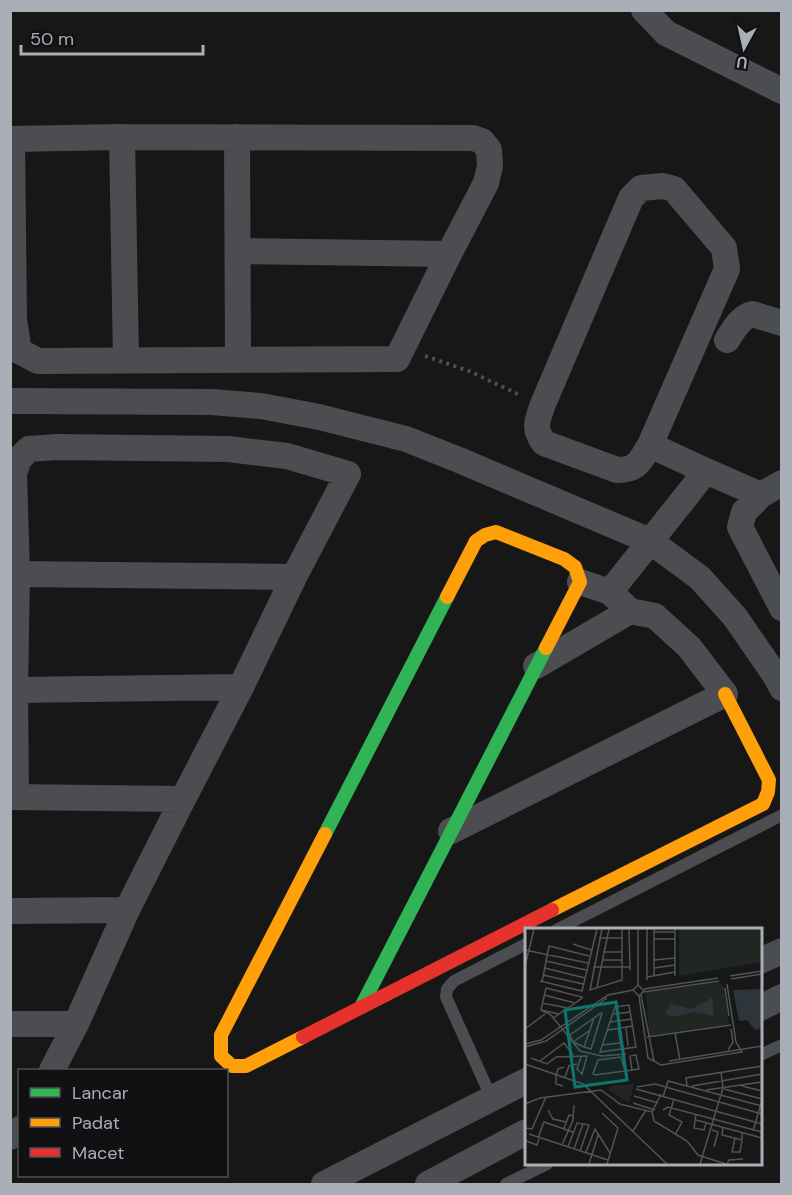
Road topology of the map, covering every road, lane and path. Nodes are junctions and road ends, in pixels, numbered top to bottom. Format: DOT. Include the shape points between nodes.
graph roads {
  1 [pos="644,10"];
  2 [pos="782,91"];
  3 [pos="122,137"];
  4 [pos="237,137"];
  5 [pos="11,139"];
  6 [pos="238,251"];
  7 [pos="448,254"];
  8 [pos="12,320"];
  9 [pos="782,323"];
  10 [pos="727,340"];
  11 [pos="126,360"];
  12 [pos="238,360"];
  13 [pos="439,360"];
  14 [pos="508,389"];
  15 [pos="10,401"];
  16 [pos="650,445"];
  17 [pos="706,471"];
  18 [pos="771,489"];
  19 [pos="13,511"];
  20 [pos="650,541"];
  21 [pos="17,574"];
  22 [pos="294,577"];
  23 [pos="580,582"];
  24 [pos="610,592"];
  25 [pos="782,608"];
  26 [pos="630,611"];
  27 [pos="536,666"];
  28 [pos="241,687"];
  29 [pos="782,688"];
  30 [pos="15,690"];
  31 [pos="724,694"];
  32 [pos="13,797"];
  33 [pos="183,799"];
  34 [pos="782,815"];
  35 [pos="451,831"];
  36 [pos="127,910"];
  37 [pos="10,911"];
  38 [pos="560,928"];
  39 [pos="525,945"];
  40 [pos="782,951"];
  41 [pos="762,960"];
  42 [pos="782,997"];
  43 [pos="361,1007"];
  44 [pos="762,1007"];
  45 [pos="10,1024"];
  46 [pos="76,1024"];
  47 [pos="782,1045"];
  48 [pos="762,1054"];
  49 [pos="53,1069"];
  50 [pos="525,1082"];
  51 [pos="492,1099"];
  52 [pos="525,1133"];
  53 [pos="545,1165"];
  54 [pos="324,1185"];
  55 [pos="428,1185"];
  56 [pos="506,1185"];
  1 -- 2 [label="street" via="666,33"];
  3 -- 4 [label="street"];
  3 -- 5 [label="street"];
  3 -- 11 [label="street"];
  4 -- 6 [label="street"];
  4 -- 7 [label="street" via="482,141 489,150 486,183"];
  5 -- 8 [label="street"];
  6 -- 7 [label="street"];
  6 -- 12 [label="street"];
  7 -- 12 [label="street" via="397,359"];
  8 -- 11 [label="street" via="19,351 38,361"];
  9 -- 10 [label="street" via="747,315"];
  11 -- 12 [label="street"];
  13 -- 14 [label="path"];
  15 -- 20 [label="street" via="212,402 319,417 405,439"];
  16 -- 16 [label="street" via="727,269 724,248 674,189 663,186 641,188 631,198 543,404 537,427 544,443 617,470 629,470"];
  16 -- 17 [label="street"];
  17 -- 18 [label="street"];
  17 -- 20 [label="street"];
  18 -- 25 [label="street" via="744,512 740,527"];
  19 -- 21 [label="street"];
  19 -- 22 [label="street" via="14,474 19,459 29,449 228,449 287,456 348,474"];
  20 -- 24 [label="street"];
  20 -- 29 [label="street" via="700,578 735,616"];
  21 -- 22 [label="street"];
  21 -- 30 [label="street"];
  22 -- 28 [label="street"];
  23 -- 24 [label="street"];
  23 -- 27 [label="street"];
  23 -- 43 [label="street" via="575,567 564,559 496,532 476,541 220,1035 220,1056 232,1066 246,1066"];
  24 -- 26 [label="street"];
  26 -- 27 [label="street"];
  26 -- 31 [label="street" via="655,616 690,647"];
  27 -- 35 [label="street"];
  28 -- 30 [label="street"];
  28 -- 33 [label="street"];
  30 -- 32 [label="street"];
  31 -- 35 [label="street"];
  31 -- 43 [label="street" via="769,780 763,804"];
  32 -- 33 [label="street"];
  33 -- 36 [label="street"];
  34 -- 38 [label="lane"];
  35 -- 43 [label="street"];
  36 -- 37 [label="street"];
  36 -- 46 [label="street"];
  39 -- 51 [label="lane" via="454,981 447,990 446,997"];
  40 -- 41 [label="street"];
  42 -- 44 [label="street"];
  45 -- 46 [label="street"];
  46 -- 49 [label="street"];
  47 -- 48 [label="lane"];
  50 -- 51 [label="street"];
  51 -- 54 [label="street"];
  52 -- 55 [label="street"];
  53 -- 56 [label="lane"];
}
